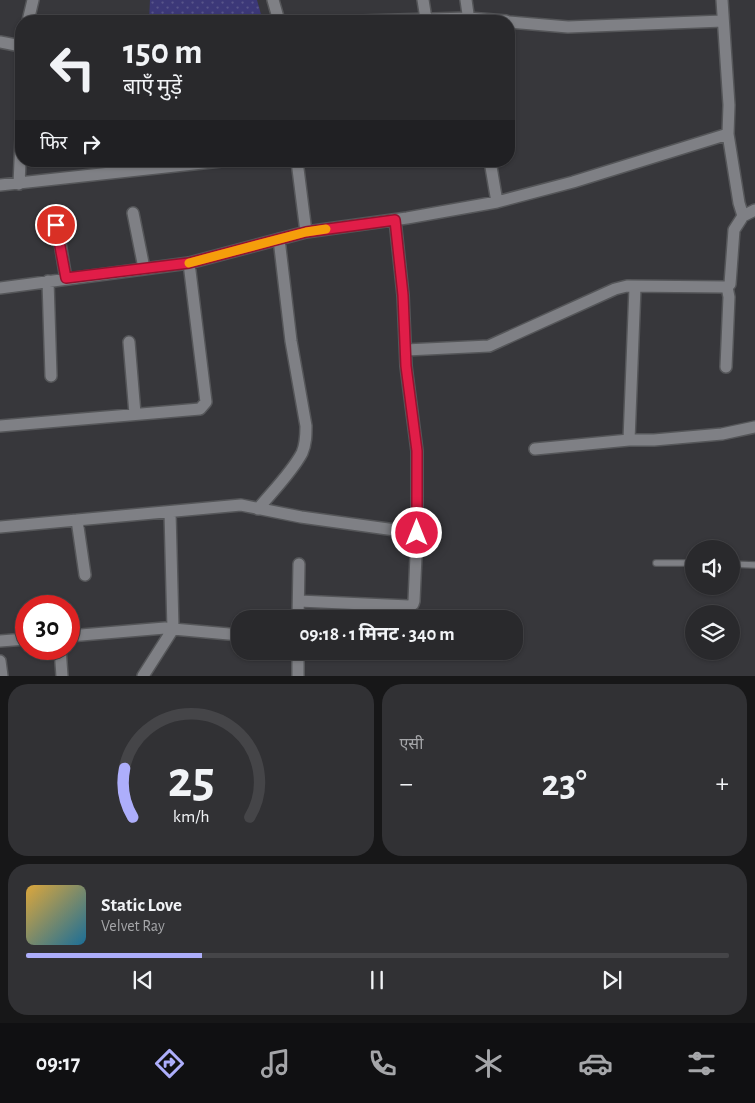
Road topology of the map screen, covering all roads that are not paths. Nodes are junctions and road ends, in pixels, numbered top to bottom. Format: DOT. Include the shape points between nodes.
graph roads {
  1 [pos="33,0"];
  2 [pos="273,0"];
  3 [pos="423,0"];
  4 [pos="466,0"];
  5 [pos="722,0"];
  6 [pos="29,15"];
  7 [pos="278,15"];
  8 [pos="426,15"];
  9 [pos="468,15"];
  10 [pos="723,21"];
  11 [pos="515,22"];
  12 [pos="0,42"];
  13 [pos="15,45"];
  14 [pos="728,134"];
  15 [pos="20,167"];
  16 [pos="141,167"];
  17 [pos="298,167"];
  18 [pos="491,167"];
  19 [pos="19,184"];
  20 [pos="0,185"];
  21 [pos="497,202"];
  22 [pos="755,210"];
  23 [pos="133,213"];
  24 [pos="743,216"];
  25 [pos="395,220"];
  26 [pos="56,225"];
  27 [pos="306,232"];
  28 [pos="279,239"];
  29 [pos="189,263"];
  30 [pos="144,268"];
  31 [pos="66,278"];
  32 [pos="48,281"];
  33 [pos="635,286"];
  34 [pos="727,287"];
  35 [pos="0,288"];
  36 [pos="130,342"];
  37 [pos="406,350"];
  38 [pos="726,368"];
  39 [pos="51,376"];
  40 [pos="135,414"];
  41 [pos="0,426"];
  42 [pos="755,427"];
  43 [pos="629,440"];
  44 [pos="535,449"];
  45 [pos="258,509"];
  46 [pos="170,512"];
  47 [pos="78,520"];
  48 [pos="0,527"];
  49 [pos="417,533"];
  50 [pos="656,563"];
  51 [pos="685,563"];
  52 [pos="299,564"];
  53 [pos="740,564"];
  54 [pos="755,564"];
  55 [pos="85,575"];
  56 [pos="299,600"];
  57 [pos="298,610"];
  58 [pos="173,630"];
  59 [pos="231,634"];
  60 [pos="80,635"];
  61 [pos="15,639"];
  62 [pos="0,640"];
  63 [pos="61,660"];
  64 [pos="298,660"];
  65 [pos="0,661"];
  66 [pos="2,676"];
  67 [pos="62,676"];
  68 [pos="143,676"];
  69 [pos="298,676"];
  1 -- 6 [label="street"];
  2 -- 7 [label="street"];
  3 -- 8 [label="street"];
  4 -- 9 [label="street"];
  5 -- 10 [label="street"];
  10 -- 11 [label="street" via="568,27"];
  10 -- 14 [label="street"];
  12 -- 13 [label="street"];
  14 -- 21 [label="street" via="574,182"];
  14 -- 24 [label="street"];
  15 -- 19 [label="street"];
  16 -- 19 [label="street"];
  17 -- 27 [label="street"];
  18 -- 21 [label="street"];
  19 -- 20 [label="street"];
  21 -- 25 [label="street"];
  22 -- 24 [label="street"];
  23 -- 30 [label="street"];
  24 -- 34 [label="street" via="734,230 730,284"];
  25 -- 27 [label="street"];
  25 -- 37 [label="street"];
  26 -- 31 [label="street"];
  27 -- 28 [label="street"];
  28 -- 29 [label="street"];
  28 -- 45 [label="street" via="306,438 298,460"];
  29 -- 30 [label="street"];
  29 -- 40 [label="street" via="206,402 200,409"];
  30 -- 31 [label="street"];
  31 -- 32 [label="street"];
  32 -- 35 [label="street"];
  32 -- 39 [label="street"];
  33 -- 34 [label="street"];
  33 -- 37 [label="street" via="615,289 489,346"];
  33 -- 43 [label="street"];
  34 -- 38 [label="street"];
  36 -- 40 [label="street"];
  37 -- 49 [label="street" via="417,451"];
  40 -- 41 [label="street"];
  42 -- 43 [label="street" via="722,434"];
  43 -- 44 [label="street"];
  45 -- 46 [label="street" via="241,506"];
  45 -- 49 [label="street"];
  46 -- 47 [label="street"];
  46 -- 58 [label="street"];
  47 -- 48 [label="street"];
  47 -- 55 [label="street"];
  49 -- 56 [label="street" via="413,604"];
  50 -- 51 [label="lane"];
  52 -- 56 [label="street"];
  53 -- 54 [label="lane"];
  56 -- 57 [label="street"];
  58 -- 59 [label="street"];
  58 -- 60 [label="street"];
  58 -- 68 [label="street"];
  61 -- 62 [label="street"];
  63 -- 67 [label="street"];
  64 -- 69 [label="street"];
  65 -- 66 [label="street"];
}
